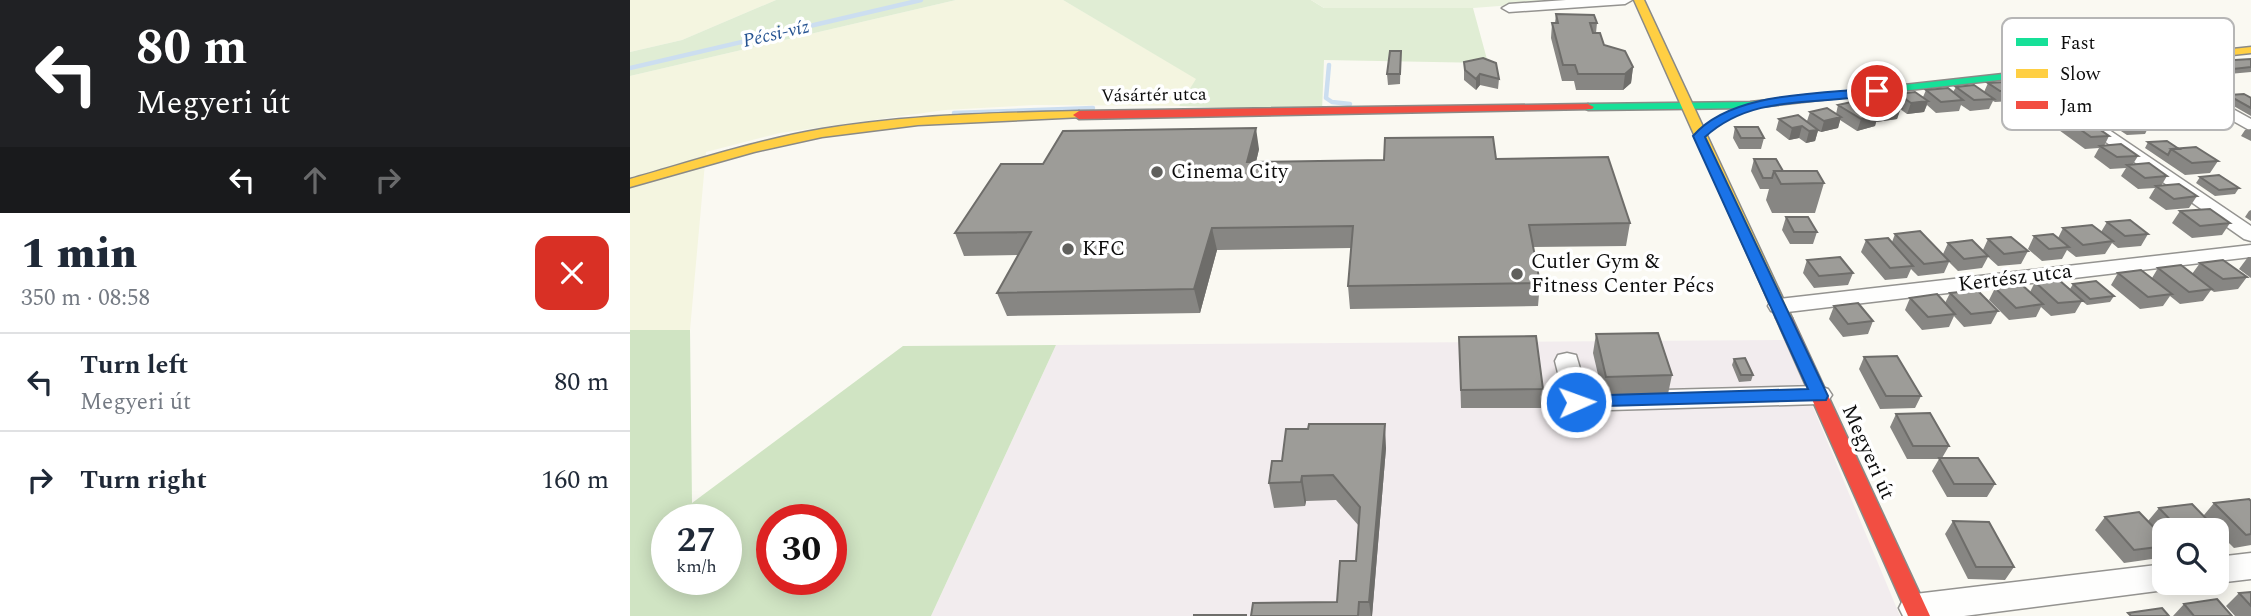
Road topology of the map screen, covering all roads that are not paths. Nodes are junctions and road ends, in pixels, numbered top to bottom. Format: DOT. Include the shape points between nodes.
graph roads {
  1 [pos="1625,0"];
  2 [pos="1639,0"];
  3 [pos="1509,8"];
  4 [pos="1674,77"];
  5 [pos="2002,78"];
  6 [pos="1750,105"];
  7 [pos="1686,106"];
  8 [pos="1610,107"];
  9 [pos="2234,116"];
  10 [pos="2251,126"];
  11 [pos="2100,130"];
  12 [pos="1699,136"];
  13 [pos="630,183"];
  14 [pos="2251,234"];
  15 [pos="2251,251"];
  16 [pos="1779,306"];
  17 [pos="1567,361"];
  18 [pos="1819,396"];
  19 [pos="2251,566"];
  20 [pos="2229,569"];
  21 [pos="2152,579"];
  22 [pos="1917,612"];
  1 -- 3 [label="street"];
  2 -- 4 [label="street, Megyeri út"];
  4 -- 6 [label="street" via="1704,94"];
  4 -- 7 [label="street, Megyeri út"];
  4 -- 8 [label="street" via="1643,101"];
  5 -- 6 [label="street"];
  6 -- 7 [label="street, Vásártér utca"];
  6 -- 12 [label="street" via="1715,121"];
  7 -- 8 [label="street, Vásártér utca"];
  7 -- 12 [label="street, Megyeri út"];
  8 -- 12 [label="street" via="1640,111"];
  8 -- 13 [label="street, Vásártér utca" via="1023,116 933,122 846,129"];
  9 -- 10 [label="street"];
  11 -- 14 [label="street"];
  12 -- 16 [label="street, Megyeri út"];
  15 -- 16 [label="street, Kertész utca"];
  16 -- 18 [label="street, Megyeri út"];
  17 -- 18 [label="street" via="1576,402"];
  18 -- 22 [label="street, Megyeri út"];
  19 -- 20 [label="street"];
  21 -- 22 [label="street"];
}
